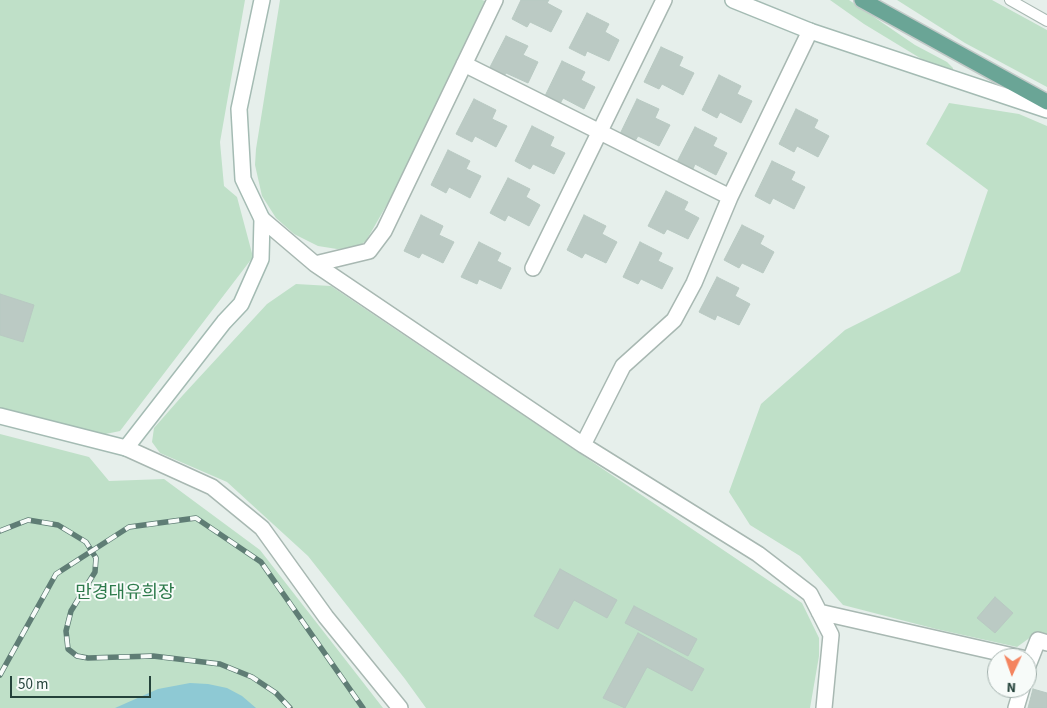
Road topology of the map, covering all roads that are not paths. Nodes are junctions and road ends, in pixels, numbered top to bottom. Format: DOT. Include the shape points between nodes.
graph roads {
  1 [pos="262,0"];
  2 [pos="495,0"];
  3 [pos="664,0"];
  4 [pos="733,0"];
  5 [pos="862,0"];
  6 [pos="1010,0"];
  7 [pos="1047,21"];
  8 [pos="810,30"];
  9 [pos="464,64"];
  10 [pos="1047,102"];
  11 [pos="1047,110"];
  12 [pos="600,131"];
  13 [pos="730,196"];
  14 [pos="262,219"];
  15 [pos="315,264"];
  16 [pos="532,268"];
  17 [pos="0,416"];
  18 [pos="583,444"];
  19 [pos="126,448"];
  20 [pos="820,612"];
  21 [pos="1047,642"];
  22 [pos="1033,648"];
  23 [pos="987,652"];
  24 [pos="400,708"];
  25 [pos="824,708"];
  1 -- 14 [label="street" via="239,109 242,178"];
  2 -- 9 [label="street"];
  3 -- 12 [label="street"];
  4 -- 8 [label="street"];
  5 -- 10 [label="main road"];
  6 -- 7 [label="lane"];
  8 -- 11 [label="street"];
  8 -- 13 [label="street"];
  9 -- 12 [label="street"];
  9 -- 15 [label="street" via="384,231 369,251"];
  12 -- 13 [label="street"];
  12 -- 16 [label="street"];
  13 -- 18 [label="street" via="694,283 674,320 623,366"];
  14 -- 15 [label="street"];
  14 -- 19 [label="street" via="261,259 241,304"];
  15 -- 18 [label="street"];
  17 -- 19 [label="street"];
  18 -- 20 [label="street" via="758,554 810,594"];
  19 -- 24 [label="street" via="212,487 262,528 326,617"];
  20 -- 23 [label="street"];
  20 -- 25 [label="street" via="831,635"];
  21 -- 22 [label="street" via="1038,640"];
}
